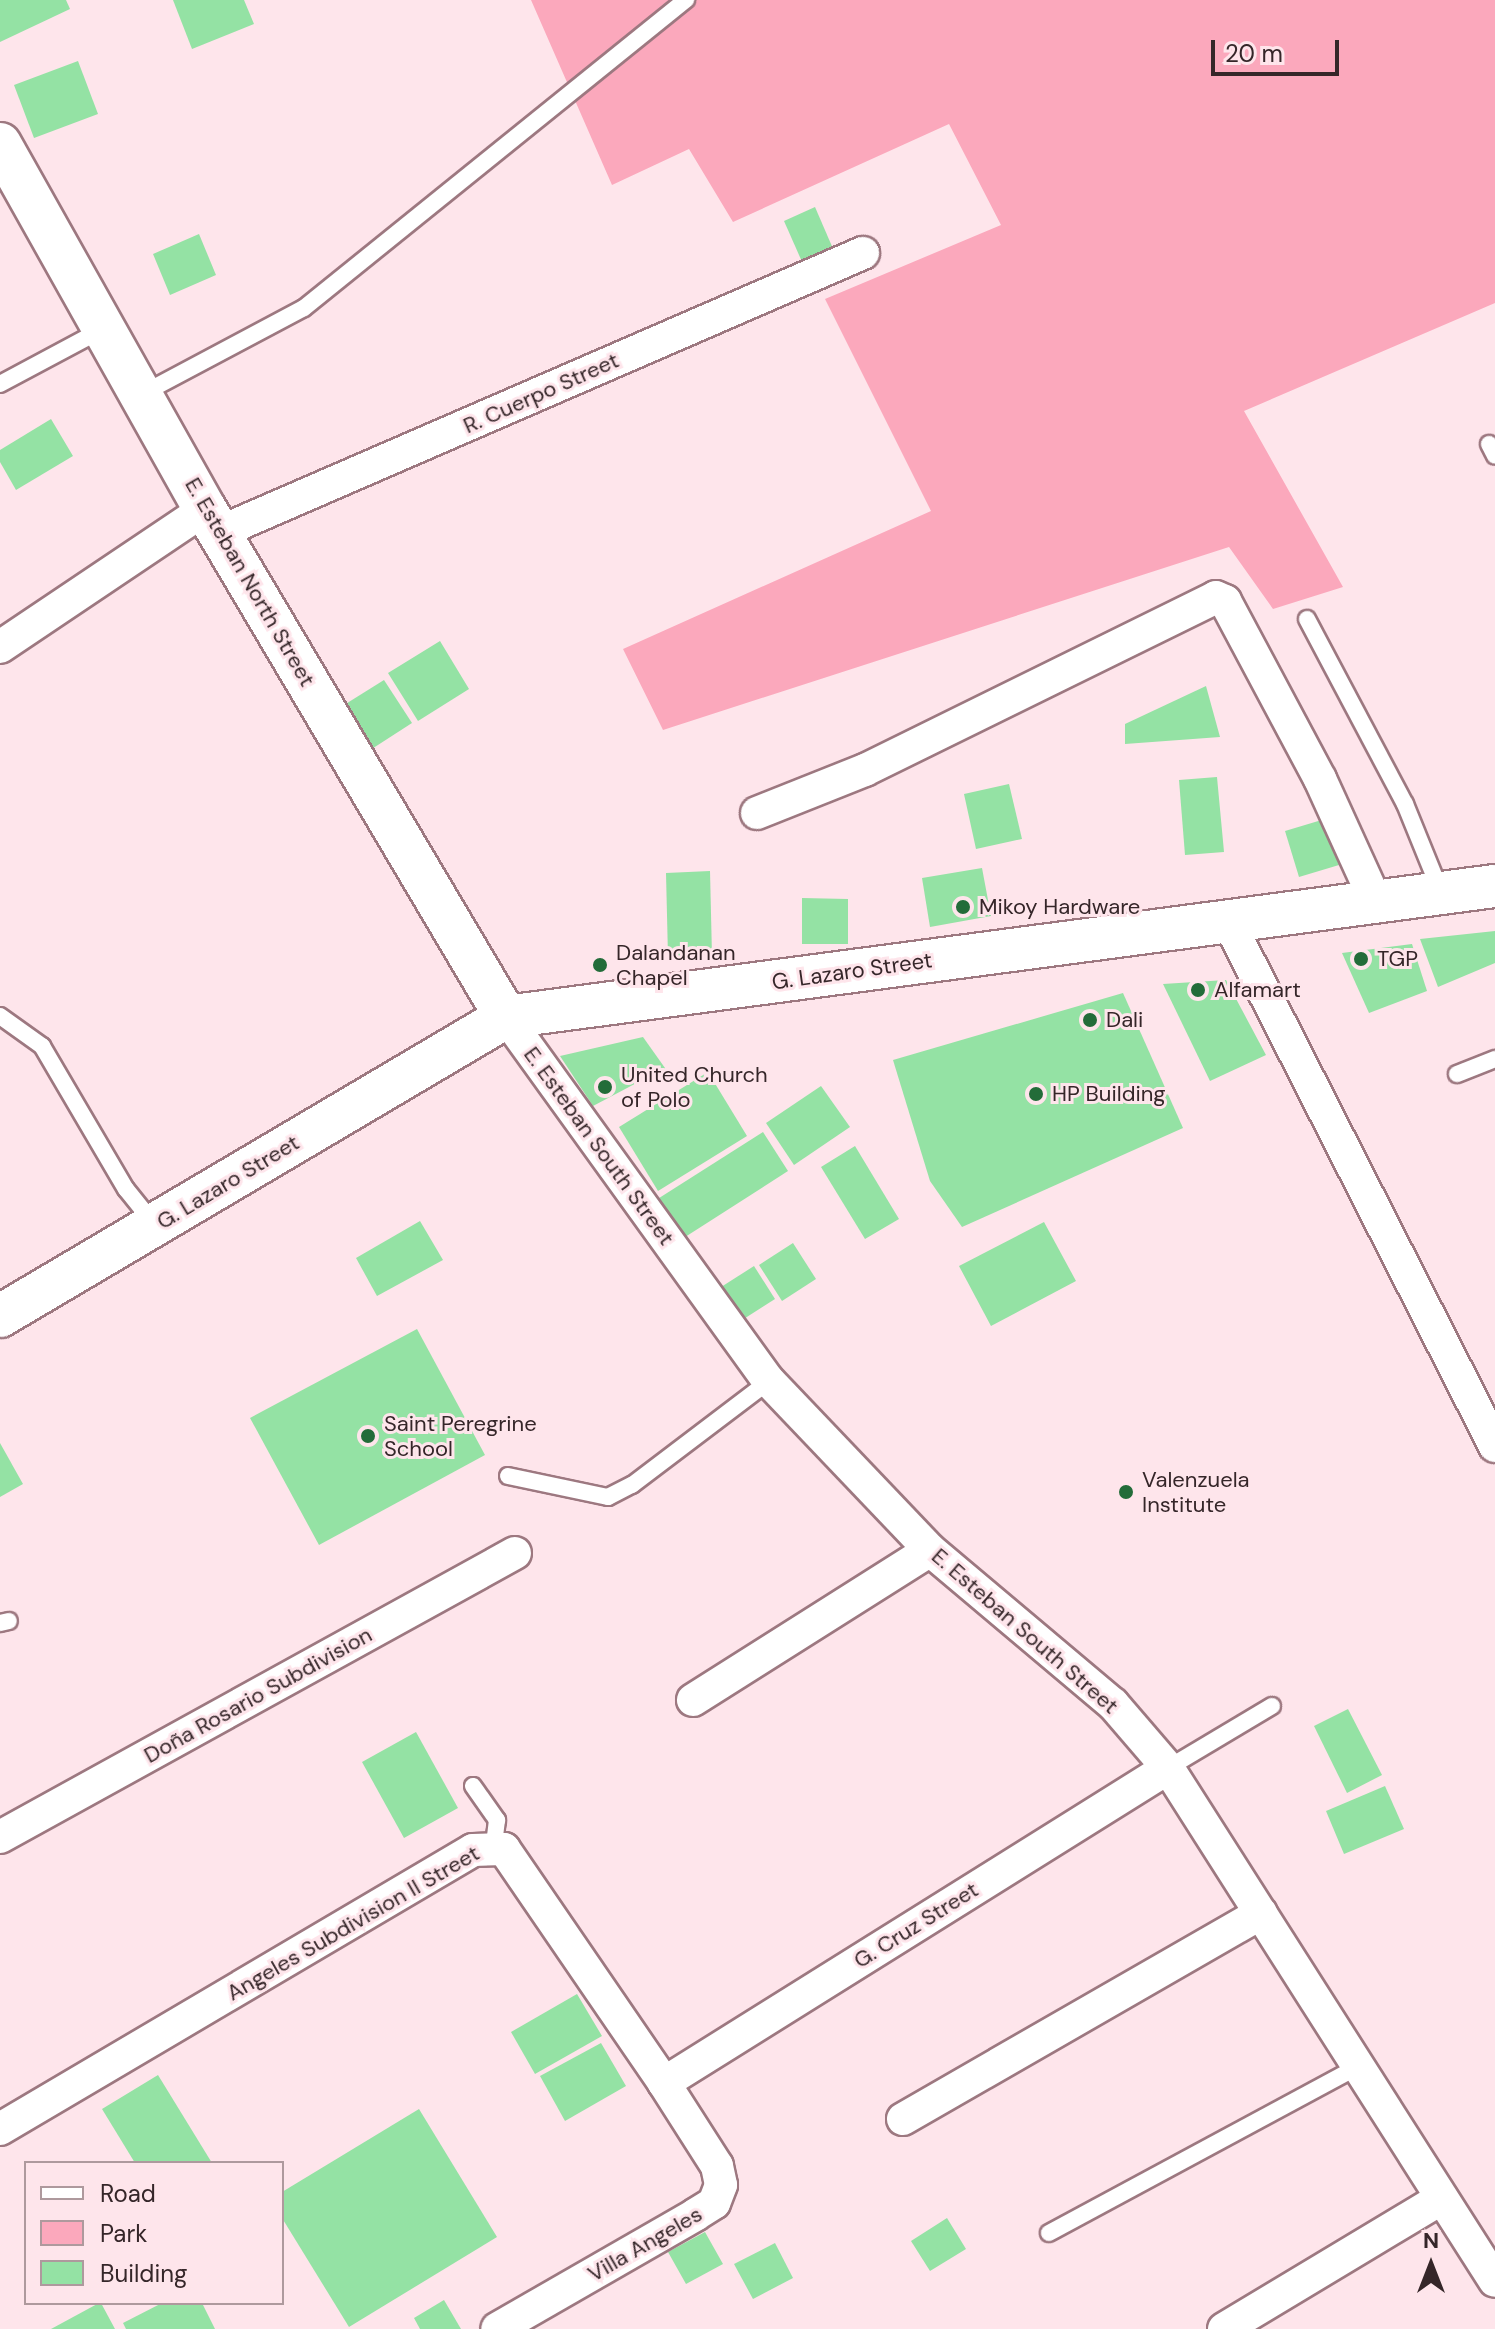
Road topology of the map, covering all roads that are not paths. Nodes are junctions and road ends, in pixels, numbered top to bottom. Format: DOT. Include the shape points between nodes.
graph roads {
  1 [pos="686,0"];
  2 [pos="0,144"];
  3 [pos="863,253"];
  4 [pos="104,328"];
  5 [pos="0,384"];
  6 [pos="141,395"];
  7 [pos="213,520"];
  8 [pos="1307,619"];
  9 [pos="0,647"];
  10 [pos="757,813"];
  11 [pos="1495,886"];
  12 [pos="1442,893"];
  13 [pos="1376,902"];
  14 [pos="1228,921"];
  15 [pos="0,1016"];
  16 [pos="506,1017"];
  17 [pos="1495,1059"];
  18 [pos="1457,1074"];
  19 [pos="155,1225"];
  20 [pos="0,1316"];
  21 [pos="769,1381"];
  22 [pos="1495,1446"];
  23 [pos="508,1476"];
  24 [pos="930,1550"];
  25 [pos="515,1553"];
  26 [pos="693,1700"];
  27 [pos="1272,1706"];
  28 [pos="1168,1768"];
  29 [pos="473,1786"];
  30 [pos="0,1837"];
  31 [pos="494,1846"];
  32 [pos="1261,1913"];
  33 [pos="1359,2066"];
  34 [pos="664,2083"];
  35 [pos="903,2119"];
  36 [pos="0,2129"];
  37 [pos="1442,2198"];
  38 [pos="1049,2233"];
  39 [pos="1495,2281"];
  40 [pos="497,2329"];
  41 [pos="1224,2329"];
  1 -- 6 [label="lane" via="304,308"];
  2 -- 4 [label="street, E. Esteban North Street"];
  3 -- 7 [label="street, R. Cuerpo Street"];
  4 -- 5 [label="lane"];
  4 -- 6 [label="street, E. Esteban North Street"];
  6 -- 7 [label="street, E. Esteban North Street"];
  7 -- 9 [label="street, R. Cuerpo Street"];
  7 -- 16 [label="street, E. Esteban North Street"];
  8 -- 12 [label="lane" via="1405,804"];
  10 -- 13 [label="street" via="865,770 1216,597 1225,601 1320,779"];
  11 -- 12 [label="street, G. Lazaro Street"];
  12 -- 13 [label="street, G. Lazaro Street"];
  13 -- 14 [label="street, G. Lazaro Street"];
  14 -- 16 [label="street, G. Lazaro Street"];
  14 -- 22 [label="street"];
  15 -- 19 [label="lane" via="42,1046 126,1189"];
  16 -- 19 [label="street, G. Lazaro Street"];
  16 -- 21 [label="street, E. Esteban South Street"];
  17 -- 18 [label="lane"];
  19 -- 20 [label="street, G. Lazaro Street"];
  21 -- 23 [label="lane" via="632,1485 608,1497"];
  21 -- 24 [label="street, E. Esteban South Street"];
  24 -- 26 [label="street"];
  24 -- 28 [label="street, E. Esteban South Street" via="1113,1704"];
  25 -- 30 [label="street, Doña Rosario Subdivision"];
  27 -- 28 [label="lane"];
  28 -- 32 [label="street, E. Esteban South Street"];
  28 -- 34 [label="street, G. Cruz Street"];
  29 -- 31 [label="lane" via="497,1820"];
  31 -- 34 [label="street, Angeles Subdivision II Street" via="513,1855"];
  31 -- 36 [label="street, Angeles Subdivision II Street" via="473,1850"];
  32 -- 33 [label="street, E. Esteban South Street"];
  32 -- 35 [label="street"];
  33 -- 37 [label="street, E. Esteban South Street"];
  33 -- 38 [label="lane"];
  34 -- 40 [label="street, Villa Angeles" via="717,2166 721,2185 714,2203"];
  37 -- 39 [label="street, E. Esteban South Street"];
  37 -- 41 [label="street"];
}
